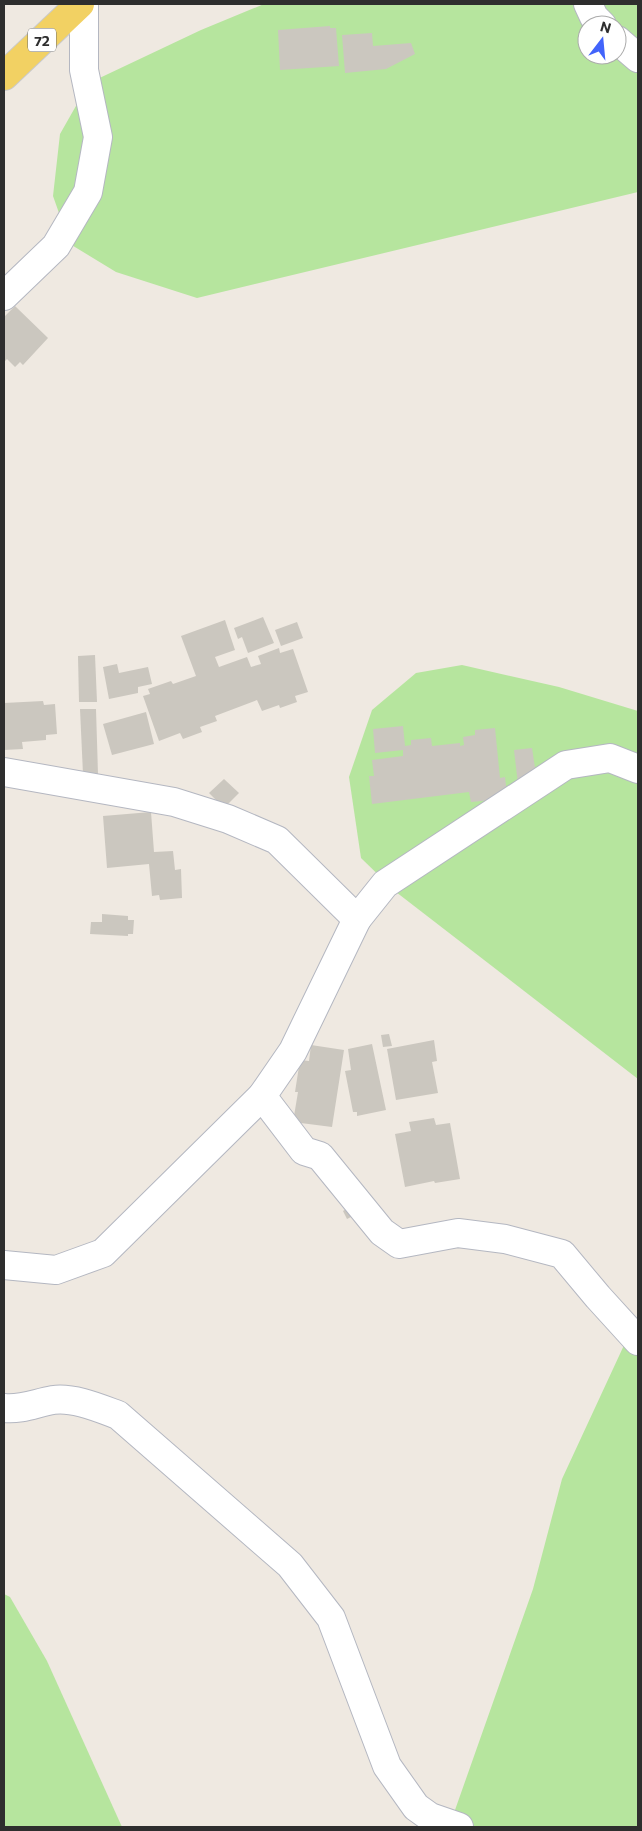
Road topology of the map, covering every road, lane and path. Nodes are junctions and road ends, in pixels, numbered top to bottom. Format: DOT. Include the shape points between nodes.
graph roads {
  1 [pos="80,4"];
  2 [pos="84,4"];
  3 [pos="627,49"];
  4 [pos="638,58"];
  5 [pos="4,76"];
  6 [pos="4,296"];
  7 [pos="638,769"];
  8 [pos="4,772"];
  9 [pos="357,919"];
  10 [pos="262,1096"];
  11 [pos="4,1266"];
  12 [pos="638,1341"];
  13 [pos="4,1408"];
  14 [pos="460,1827"];
  1 -- 5 [label="main road, 72"];
  2 -- 6 [label="street" via="84,70 98,137 88,192 56,246"];
  3 -- 4 [label="street"];
  7 -- 9 [label="street" via="610,758 566,765 385,884"];
  8 -- 9 [label="street" via="174,802 228,819 277,840"];
  9 -- 10 [label="street" via="293,1051"];
  10 -- 11 [label="street" via="103,1252 56,1270"];
  10 -- 12 [label="street" via="304,1151 320,1156 382,1232 400,1244 458,1233 505,1238 562,1254"];
  13 -- 14 [label="street" via="15,1409 56,1400 86,1403 118,1415 290,1565 330,1618 387,1766 416,1807"];
}
